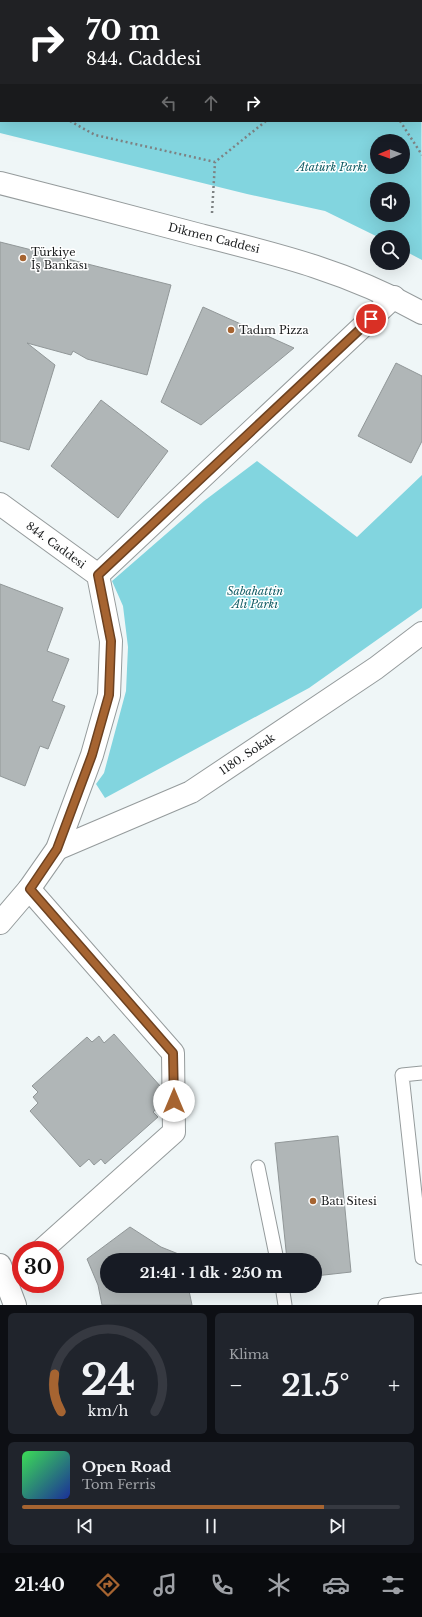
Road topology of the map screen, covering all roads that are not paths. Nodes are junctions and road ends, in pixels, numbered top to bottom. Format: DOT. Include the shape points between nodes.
graph roads {
  1 [pos="0,183"];
  2 [pos="394,297"];
  3 [pos="422,313"];
  4 [pos="0,504"];
  5 [pos="98,575"];
  6 [pos="422,633"];
  7 [pos="57,849"];
  8 [pos="30,889"];
  9 [pos="0,923"];
  10 [pos="422,1073"];
  11 [pos="258,1167"];
  12 [pos="52,1241"];
  13 [pos="275,1253"];
  14 [pos="422,1258"];
  15 [pos="9,1272"];
  16 [pos="283,1293"];
  17 [pos="422,1300"];
  18 [pos="15,1305"];
  19 [pos="285,1305"];
  20 [pos="385,1305"];
  1 -- 2 [label="street, Dikmen Caddesi" via="289,257 342,275"];
  2 -- 3 [label="street, Dikmen Caddesi"];
  2 -- 5 [label="street"];
  4 -- 5 [label="street, 844. Caddesi"];
  5 -- 7 [label="street, 844. Caddesi" via="111,641 109,695 92,755"];
  6 -- 7 [label="street, 1180. Sokak" via="376,668 191,792"];
  7 -- 8 [label="street, 844. Caddesi"];
  8 -- 9 [label="street, 844. Caddesi"];
  8 -- 12 [label="street" via="173,1053 174,1132"];
  10 -- 14 [label="lane" via="402,1075"];
  11 -- 13 [label="lane"];
  15 -- 18 [label="street"];
  16 -- 19 [label="lane"];
  17 -- 20 [label="lane"];
}
